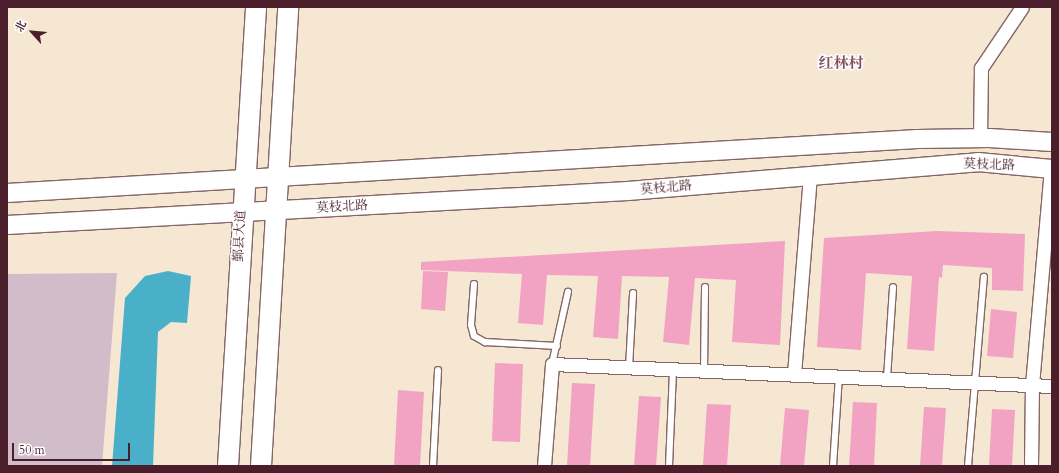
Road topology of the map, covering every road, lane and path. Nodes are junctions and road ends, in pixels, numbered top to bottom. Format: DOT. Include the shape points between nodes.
graph roads {
  1 [pos="256,7"];
  2 [pos="288,7"];
  3 [pos="1022,7"];
  4 [pos="980,138"];
  5 [pos="1052,142"];
  6 [pos="1051,169"];
  7 [pos="810,176"];
  8 [pos="281,177"];
  9 [pos="243,180"];
  10 [pos="7,193"];
  11 [pos="279,211"];
  12 [pos="242,213"];
  13 [pos="7,225"];
  14 [pos="984,277"];
  15 [pos="474,284"];
  16 [pos="705,287"];
  17 [pos="893,287"];
  18 [pos="568,292"];
  19 [pos="633,293"];
  20 [pos="557,346"];
  21 [pos="552,364"];
  22 [pos="629,368"];
  23 [pos="438,370"];
  24 [pos="673,370"];
  25 [pos="704,371"];
  26 [pos="794,374"];
  27 [pos="840,376"];
  28 [pos="887,378"];
  29 [pos="973,382"];
  30 [pos="1032,385"];
  31 [pos="1052,386"];
  32 [pos="228,466"];
  33 [pos="261,466"];
  34 [pos="433,466"];
  35 [pos="544,466"];
  36 [pos="669,466"];
  37 [pos="833,466"];
  38 [pos="968,466"];
  39 [pos="1031,466"];
  1 -- 9 [label="main road, 鄞县大道"];
  2 -- 8 [label="main road"];
  3 -- 4 [label="street" via="981,68"];
  4 -- 5 [label="street, 莫枝北路"];
  4 -- 8 [label="street, 莫枝北路"];
  6 -- 7 [label="street, 莫枝北路" via="978,162"];
  6 -- 30 [label="street"];
  7 -- 11 [label="street, 莫枝北路" via="628,191"];
  7 -- 26 [label="street"];
  8 -- 9 [label="street, 莫枝北路"];
  8 -- 11 [label="main road"];
  9 -- 10 [label="street, 莫枝北路"];
  9 -- 12 [label="main road, 鄞县大道"];
  11 -- 12 [label="street, 莫枝北路"];
  11 -- 33 [label="main road"];
  12 -- 13 [label="street, 莫枝北路"];
  12 -- 32 [label="main road, 鄞县大道"];
  14 -- 29 [label="lane"];
  15 -- 20 [label="lane" via="471,325 474,336 486,342"];
  16 -- 25 [label="lane"];
  17 -- 28 [label="lane"];
  18 -- 20 [label="lane"];
  19 -- 22 [label="lane"];
  20 -- 21 [label="lane"];
  21 -- 22 [label="street"];
  21 -- 35 [label="street"];
  22 -- 24 [label="street"];
  23 -- 34 [label="lane"];
  24 -- 25 [label="street"];
  24 -- 36 [label="lane"];
  25 -- 26 [label="street"];
  26 -- 27 [label="street"];
  27 -- 28 [label="street"];
  27 -- 37 [label="lane"];
  28 -- 29 [label="street"];
  29 -- 30 [label="street"];
  29 -- 38 [label="lane"];
  30 -- 31 [label="street"];
  30 -- 39 [label="street"];
}
